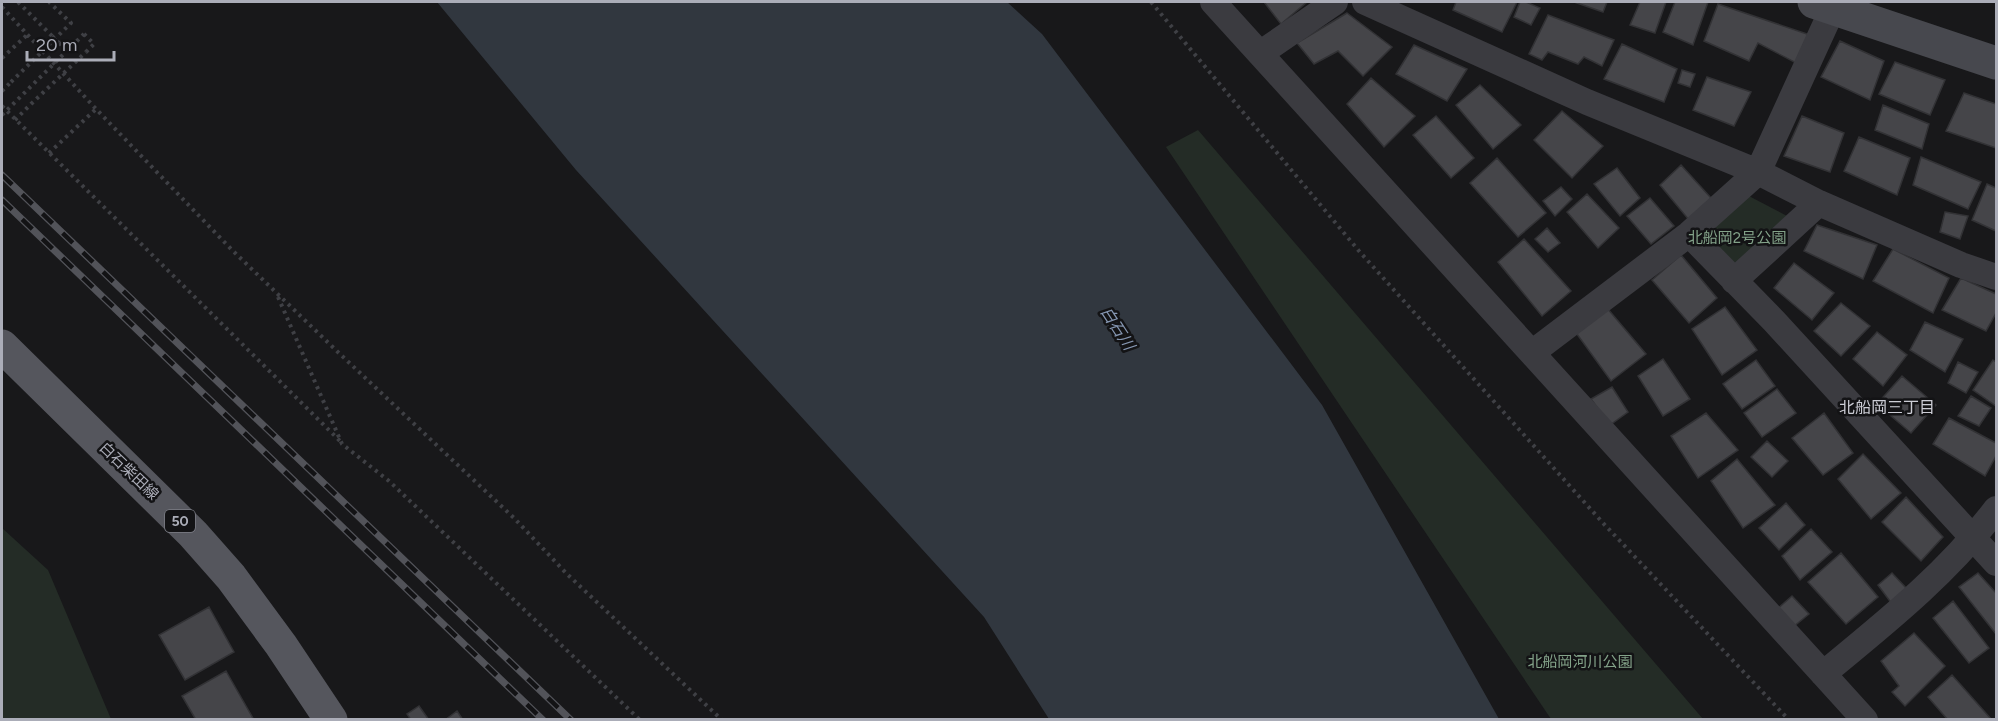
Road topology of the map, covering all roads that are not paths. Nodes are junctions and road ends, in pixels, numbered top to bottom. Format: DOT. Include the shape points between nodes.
graph roads {
  1 [pos="1213,2"];
  2 [pos="1335,2"];
  3 [pos="1365,2"];
  4 [pos="1823,5"];
  5 [pos="1261,53"];
  6 [pos="1996,63"];
  7 [pos="1758,172"];
  8 [pos="1819,203"];
  9 [pos="1689,234"];
  10 [pos="1996,277"];
  11 [pos="1734,281"];
  12 [pos="2,346"];
  13 [pos="1533,352"];
  14 [pos="1996,509"];
  15 [pos="1974,539"];
  16 [pos="1996,563"];
  17 [pos="1824,674"];
  18 [pos="331,720"];
  19 [pos="1865,720"];
  1 -- 5 [label="street"];
  2 -- 5 [label="street"];
  3 -- 7 [label="street" via="1587,102"];
  4 -- 6 [label="street"];
  4 -- 7 [label="street"];
  5 -- 13 [label="street"];
  7 -- 8 [label="street"];
  7 -- 9 [label="street"];
  8 -- 10 [label="street"];
  8 -- 11 [label="street"];
  9 -- 11 [label="street"];
  9 -- 13 [label="street"];
  11 -- 15 [label="street"];
  12 -- 18 [label="main road, 白石柴田線 / 50" via="193,534 231,577"];
  13 -- 17 [label="street"];
  14 -- 15 [label="street"];
  15 -- 16 [label="street"];
  15 -- 17 [label="street" via="1907,604"];
  17 -- 19 [label="street"];
}
